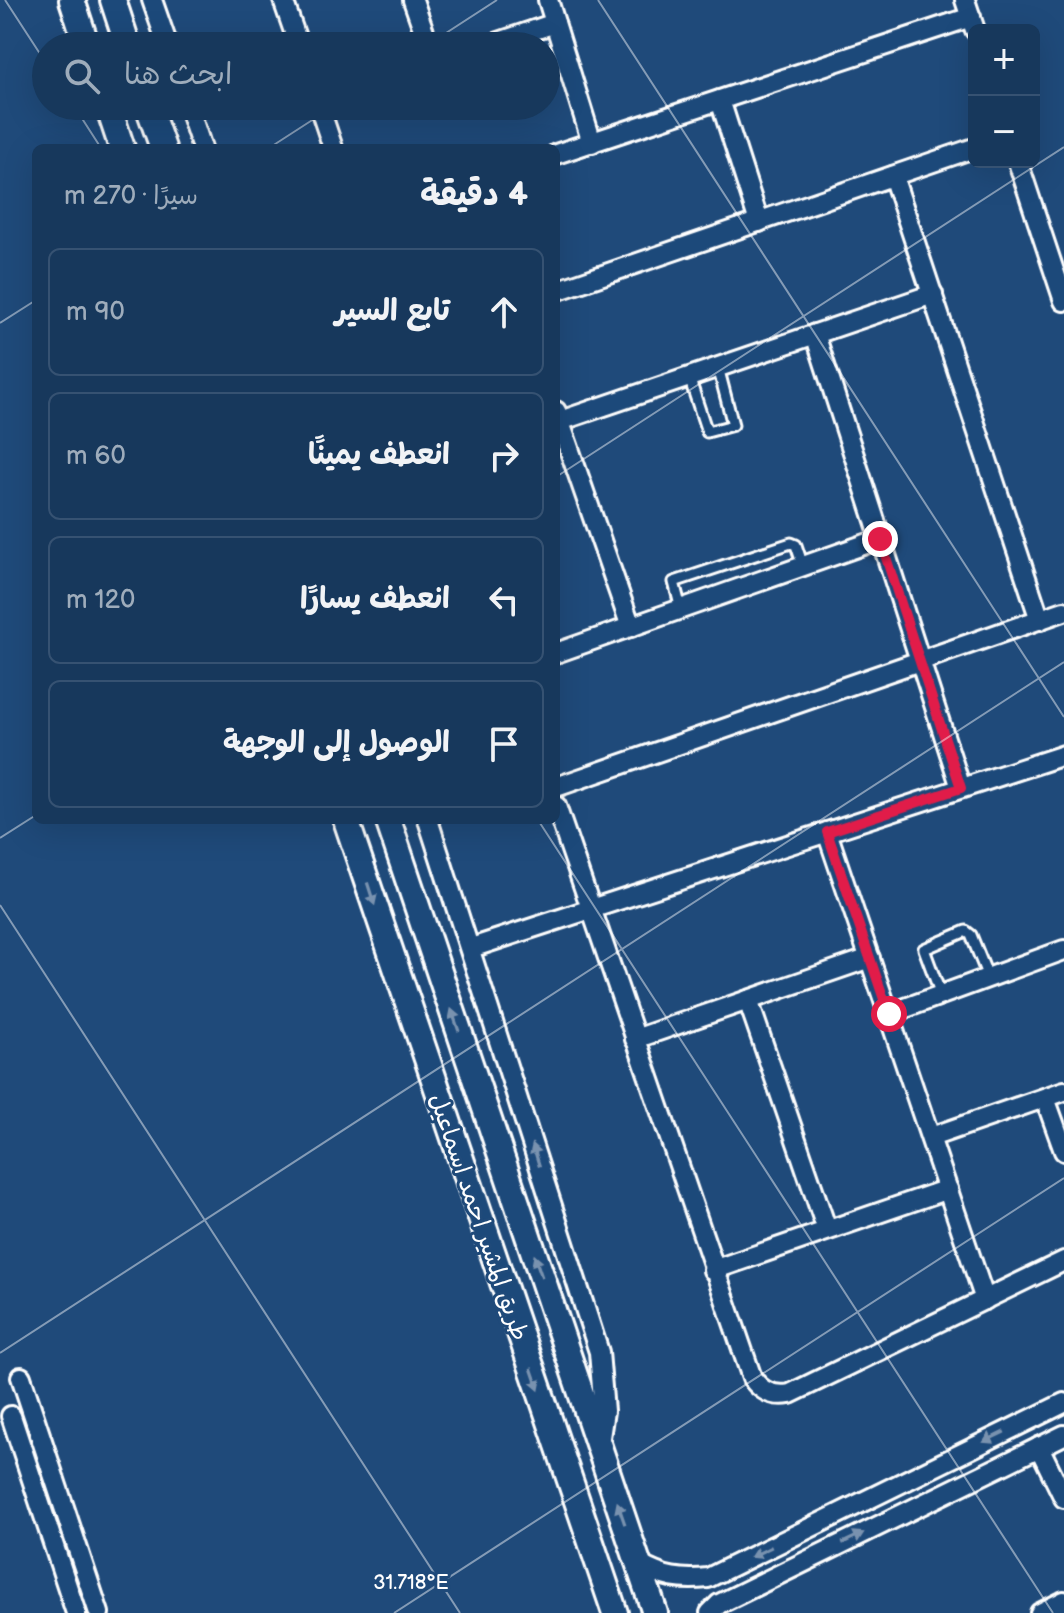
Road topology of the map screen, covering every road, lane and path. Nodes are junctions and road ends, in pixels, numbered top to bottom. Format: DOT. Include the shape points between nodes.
graph roads {
  1 [pos="72,0"];
  2 [pos="113,0"];
  3 [pos="152,0"];
  4 [pos="283,0"];
  5 [pos="413,0"];
  6 [pos="548,0"];
  7 [pos="970,16"];
  8 [pos="555,23"];
  9 [pos="82,32"];
  10 [pos="123,32"];
  11 [pos="163,32"];
  12 [pos="294,32"];
  13 [pos="424,32"];
  14 [pos="528,32"];
  15 [pos="558,32"];
  16 [pos="560,39"];
  17 [pos="720,100"];
  18 [pos="113,120"];
  19 [pos="153,120"];
  20 [pos="193,120"];
  21 [pos="324,120"];
  22 [pos="592,143"];
  23 [pos="121,144"];
  24 [pos="162,144"];
  25 [pos="201,144"];
  26 [pos="332,144"];
  27 [pos="968,150"];
  28 [pos="560,153"];
  29 [pos="1020,168"];
  30 [pos="893,176"];
  31 [pos="759,222"];
  32 [pos="560,290"];
  33 [pos="933,294"];
  34 [pos="1064,301"];
  35 [pos="815,334"];
  36 [pos="718,367"];
  37 [pos="689,377"];
  38 [pos="560,415"];
  39 [pos="560,422"];
  40 [pos="880,539"];
  41 [pos="803,566"];
  42 [pos="681,609"];
  43 [pos="1064,611"];
  44 [pos="1040,620"];
  45 [pos="631,627"];
  46 [pos="560,652"];
  47 [pos="920,661"];
  48 [pos="1064,755"];
  49 [pos="560,786"];
  50 [pos="961,788"];
  51 [pos="560,818"];
  52 [pos="347,824"];
  53 [pos="389,824"];
  54 [pos="429,824"];
  55 [pos="827,832"];
  56 [pos="591,909"];
  57 [pos="471,948"];
  58 [pos="1064,950"];
  59 [pos="870,958"];
  60 [pos="988,978"];
  61 [pos="941,995"];
  62 [pos="748,1000"];
  63 [pos="889,1014"];
  64 [pos="635,1039"];
  65 [pos="1064,1091"];
  66 [pos="1045,1098"];
  67 [pos="931,1137"];
  68 [pos="1063,1143"];
  69 [pos="948,1189"];
  70 [pos="827,1230"];
  71 [pos="1064,1261"];
  72 [pos="713,1270"];
  73 [pos="985,1300"];
  74 [pos="21,1377"];
  75 [pos="1064,1403"];
  76 [pos="11,1416"];
  77 [pos="1064,1435"];
  78 [pos="598,1447"];
  79 [pos="1039,1447"];
  80 [pos="1064,1498"];
  81 [pos="639,1564"];
  82 [pos="708,1578"];
  83 [pos="1064,1601"];
  84 [pos="714,1609"];
  85 [pos="76,1613"];
  86 [pos="99,1613"];
  87 [pos="615,1613"];
  88 [pos="655,1613"];
  89 [pos="1040,1613"];
  1 -- 9 [label="street"];
  2 -- 10 [label="street"];
  3 -- 11 [label="street"];
  4 -- 12 [label="street"];
  5 -- 13 [label="street"];
  6 -- 8 [label="street"];
  7 -- 17 [label="street"];
  8 -- 14 [label="street"];
  8 -- 15 [label="street"];
  16 -- 22 [label="street"];
  17 -- 22 [label="street"];
  17 -- 31 [label="street"];
  18 -- 23 [label="street"];
  19 -- 24 [label="street"];
  20 -- 25 [label="street"];
  21 -- 26 [label="street"];
  22 -- 28 [label="street"];
  27 -- 30 [label="street"];
  29 -- 34 [label="street"];
  30 -- 31 [label="street"];
  30 -- 33 [label="street"];
  31 -- 32 [label="street"];
  33 -- 35 [label="street"];
  33 -- 44 [label="street"];
  35 -- 36 [label="street"];
  35 -- 40 [label="street"];
  36 -- 37 [label="street"];
  36 -- 37 [label="lane" via="733,425 707,432"];
  37 -- 38 [label="street"];
  39 -- 45 [label="street"];
  40 -- 41 [label="street"];
  40 -- 47 [label="street"];
  41 -- 42 [label="street"];
  41 -- 42 [label="lane" via="791,543 674,582"];
  42 -- 45 [label="street"];
  43 -- 44 [label="street"];
  44 -- 47 [label="street"];
  45 -- 46 [label="street"];
  47 -- 49 [label="street"];
  47 -- 50 [label="street"];
  48 -- 50 [label="street"];
  50 -- 55 [label="street"];
  51 -- 56 [label="street"];
  52 -- 87 [label="street, طريق المشير احمد اسماعيل, one-way"];
  78 -- 53 [label="street, طريق المشير احمد اسماعيل, one-way"];
  54 -- 57 [label="street"];
  55 -- 56 [label="street"];
  55 -- 59 [label="street"];
  56 -- 57 [label="street"];
  56 -- 64 [label="street"];
  78 -- 57 [label="street, one-way" via="604,1411 599,1352"];
  58 -- 60 [label="street"];
  59 -- 62 [label="street"];
  59 -- 63 [label="street"];
  60 -- 61 [label="street"];
  60 -- 61 [label="lane" via="966,931 924,949"];
  61 -- 63 [label="street"];
  62 -- 64 [label="street"];
  62 -- 70 [label="street"];
  63 -- 67 [label="street"];
  64 -- 72 [label="street"];
  65 -- 66 [label="street"];
  66 -- 67 [label="street"];
  66 -- 68 [label="street"];
  67 -- 69 [label="street"];
  69 -- 70 [label="street"];
  69 -- 73 [label="street"];
  70 -- 72 [label="street"];
  71 -- 73 [label="street"];
  72 -- 73 [label="street" via="752,1378 779,1396"];
  74 -- 86 [label="street"];
  75 -- 82 [label="street, one-way"];
  76 -- 85 [label="street"];
  77 -- 79 [label="street"];
  81 -- 78 [label="street, طريق المشير احمد اسماعيل, one-way"];
  79 -- 80 [label="street"];
  84 -- 79 [label="street, one-way"];
  81 -- 82 [label="street" via="672,1578"];
  81 -- 88 [label="street, طريق المشير احمد اسماعيل"];
  82 -- 84 [label="street" via="704,1595"];
  83 -- 89 [label="street"];
}
